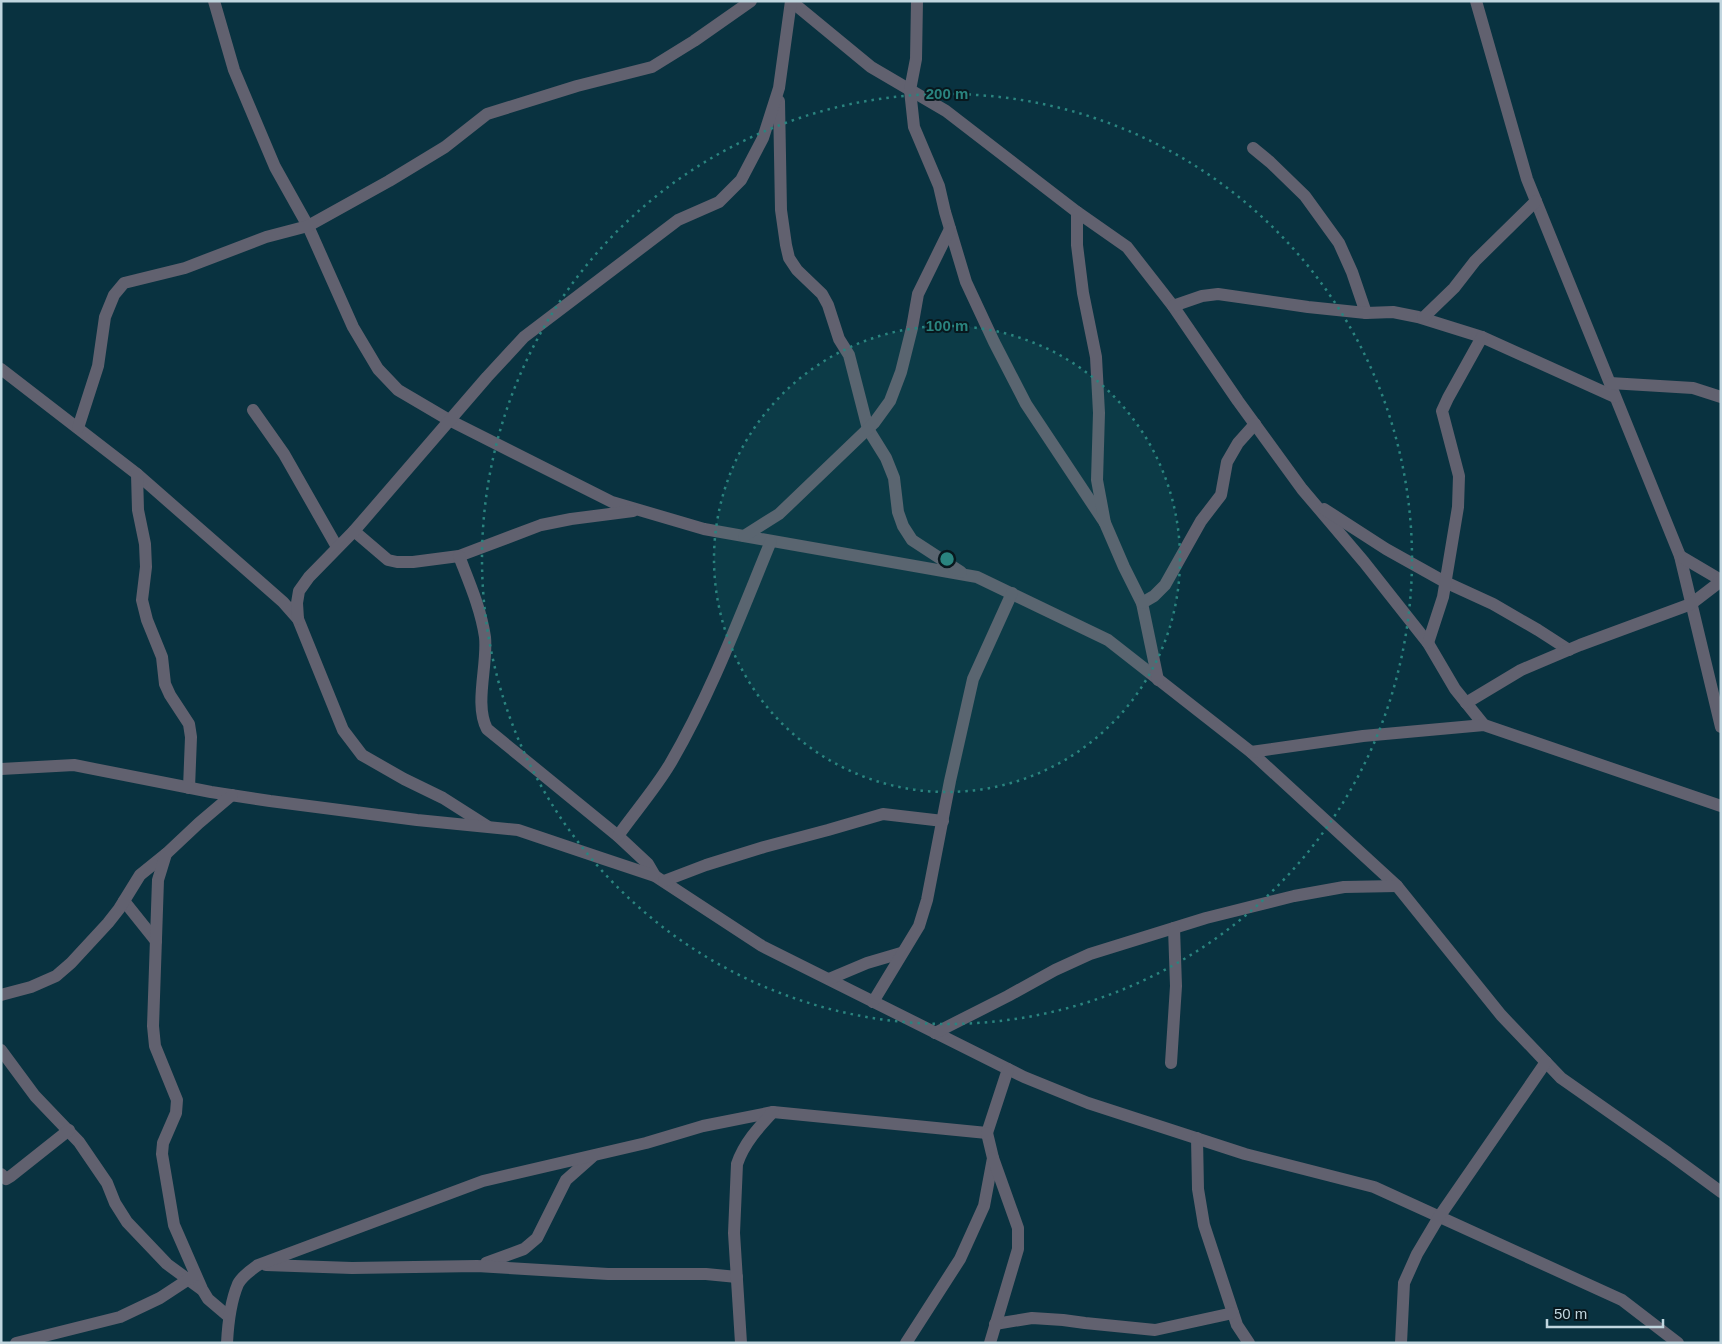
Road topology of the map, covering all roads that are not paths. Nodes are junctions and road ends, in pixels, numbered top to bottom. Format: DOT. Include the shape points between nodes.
graph roads {
  1 [pos="214,1"];
  2 [pos="751,1"];
  3 [pos="791,1"];
  4 [pos="917,1"];
  5 [pos="1476,1"];
  6 [pos="780,88"];
  7 [pos="910,90"];
  8 [pos="1253,148"];
  9 [pos="1536,201"];
  10 [pos="1077,212"];
  11 [pos="308,226"];
  12 [pos="950,230"];
  13 [pos="1173,306"];
  14 [pos="1366,313"];
  15 [pos="1423,318"];
  16 [pos="1482,338"];
  17 [pos="1,370"];
  18 [pos="1610,383"];
  19 [pos="1616,397"];
  20 [pos="1721,397"];
  21 [pos="253,410"];
  22 [pos="449,420"];
  23 [pos="1255,424"];
  24 [pos="78,428"];
  25 [pos="868,429"];
  26 [pos="137,474"];
  27 [pos="1312,500"];
  28 [pos="639,510"];
  29 [pos="1105,523"];
  30 [pos="354,531"];
  31 [pos="744,536"];
  32 [pos="771,541"];
  33 [pos="337,547"];
  34 [pos="459,556"];
  35 [pos="1680,556"];
  36 [pos="965,575"];
  37 [pos="1721,581"];
  38 [pos="1445,582"];
  39 [pos="1012,593"];
  40 [pos="1142,603"];
  41 [pos="1692,604"];
  42 [pos="298,619"];
  43 [pos="1428,643"];
  44 [pos="1569,650"];
  45 [pos="1158,680"];
  46 [pos="1466,703"];
  47 [pos="1484,725"];
  48 [pos="1721,727"];
  49 [pos="1250,752"];
  50 [pos="1,769"];
  51 [pos="189,788"];
  52 [pos="232,796"];
  53 [pos="1721,806"];
  54 [pos="943,821"];
  55 [pos="490,827"];
  56 [pos="618,836"];
  57 [pos="166,854"];
  58 [pos="660,879"];
  59 [pos="1397,886"];
  60 [pos="124,901"];
  61 [pos="1174,928"];
  62 [pos="156,941"];
  63 [pos="901,953"];
  64 [pos="829,980"];
  65 [pos="1,995"];
  66 [pos="872,1002"];
  67 [pos="935,1033"];
  68 [pos="1,1050"];
  69 [pos="1546,1062"];
  70 [pos="1171,1064"];
  71 [pos="1008,1069"];
  72 [pos="773,1112"];
  73 [pos="69,1130"];
  74 [pos="987,1133"];
  75 [pos="1197,1138"];
  76 [pos="594,1155"];
  77 [pos="993,1158"];
  78 [pos="1,1174"];
  79 [pos="1721,1192"];
  80 [pos="1439,1217"];
  81 [pos="258,1265"];
  82 [pos="477,1266"];
  83 [pos="737,1276"];
  84 [pos="192,1277"];
  85 [pos="1233,1313"];
  86 [pos="228,1316"];
  87 [pos="995,1324"];
  88 [pos="16,1343"];
  89 [pos="227,1343"];
  90 [pos="741,1343"];
  91 [pos="906,1343"];
  92 [pos="990,1343"];
  93 [pos="1249,1343"];
  94 [pos="1401,1343"];
  95 [pos="1678,1343"];
  1 -- 11 [label="street" via="234,70 275,167"];
  2 -- 11 [label="street" via="652,67 487,114 445,147"];
  3 -- 6 [label="street"];
  3 -- 7 [label="street" via="871,67"];
  4 -- 7 [label="street" via="916,59"];
  5 -- 9 [label="street"];
  6 -- 22 [label="street" via="763,138 741,180 719,202 678,220 524,337"];
  6 -- 25 [label="street" via="781,201 786,245 797,270 822,294 828,306 849,355"];
  7 -- 10 [label="street" via="946,110"];
  7 -- 12 [label="street" via="914,127 939,186"];
  8 -- 14 [label="street" via="1305,196 1339,243"];
  9 -- 15 [label="street"];
  9 -- 18 [label="street"];
  10 -- 13 [label="street" via="1127,247"];
  10 -- 29 [label="street" via="1083,293 1096,357 1099,413 1097,480"];
  11 -- 22 [label="street" via="353,327 378,369 398,390"];
  11 -- 24 [label="street" via="266,237 185,268 121,285 104,317 98,366"];
  12 -- 25 [label="street" via="918,294 901,372 890,401"];
  12 -- 29 [label="street" via="966,282 1026,404"];
  13 -- 14 [label="street" via="1218,294"];
  13 -- 23 [label="street"];
  14 -- 15 [label="street" via="1392,312"];
  15 -- 16 [label="street"];
  16 -- 19 [label="street"];
  16 -- 38 [label="street" via="1442,412 1459,476 1458,507"];
  17 -- 24 [label="street"];
  18 -- 19 [label="street"];
  18 -- 20 [label="street" via="1693,388"];
  19 -- 35 [label="street"];
  21 -- 33 [label="street" via="284,454"];
  22 -- 28 [label="street" via="612,502"];
  22 -- 30 [label="street"];
  23 -- 27 [label="street"];
  23 -- 40 [label="street" via="1227,462 1221,495 1165,585"];
  24 -- 26 [label="street"];
  25 -- 31 [label="street" via="779,514"];
  25 -- 36 [label="street" via="894,478 898,512 912,540"];
  26 -- 42 [label="street" via="284,602"];
  26 -- 51 [label="street" via="146,567 142,600 162,657 165,684 189,724 192,737"];
  27 -- 38 [label="street" via="1386,549"];
  27 -- 43 [label="street"];
  28 -- 31 [label="street" via="704,529"];
  28 -- 34 [label="street" via="541,525"];
  29 -- 40 [label="street"];
  30 -- 33 [label="street"];
  30 -- 34 [label="street" via="392,561 413,562"];
  31 -- 32 [label="street"];
  32 -- 36 [label="street"];
  32 -- 56 [label="street" via="741,614 669,766"];
  33 -- 42 [label="street" via="299,591"];
  34 -- 56 [label="street" via="478,606 485,638 482,714 487,729"];
  35 -- 37 [label="street"];
  35 -- 41 [label="street"];
  36 -- 39 [label="street"];
  37 -- 41 [label="street"];
  38 -- 43 [label="street"];
  38 -- 44 [label="street" via="1493,604"];
  39 -- 45 [label="street" via="1108,640"];
  39 -- 54 [label="street" via="973,679"];
  40 -- 45 [label="street"];
  41 -- 44 [label="street"];
  41 -- 48 [label="street"];
  42 -- 55 [label="street" via="343,730 362,754"];
  43 -- 46 [label="street"];
  44 -- 46 [label="street" via="1522,670"];
  45 -- 49 [label="street"];
  46 -- 47 [label="street"];
  47 -- 49 [label="street" via="1363,736"];
  47 -- 53 [label="street"];
  49 -- 59 [label="street"];
  50 -- 51 [label="street" via="74,765"];
  51 -- 52 [label="street"];
  52 -- 55 [label="street"];
  52 -- 57 [label="street"];
  54 -- 58 [label="street" via="882,814"];
  54 -- 63 [label="street" via="919,926"];
  55 -- 58 [label="street" via="518,830"];
  56 -- 58 [label="street"];
  57 -- 60 [label="street" via="140,875"];
  57 -- 62 [label="street" via="158,880"];
  58 -- 64 [label="street" via="762,946"];
  59 -- 61 [label="street" via="1344,887 1294,896"];
  59 -- 69 [label="street" via="1501,1015"];
  60 -- 62 [label="street"];
  60 -- 65 [label="street" via="102,929 56,976"];
  61 -- 67 [label="street" via="1090,954"];
  61 -- 70 [label="street" via="1176,986"];
  62 -- 84 [label="street" via="155,1046 177,1100 176,1113 163,1143 162,1154 174,1225"];
  63 -- 64 [label="street" via="867,963"];
  63 -- 66 [label="street"];
  64 -- 66 [label="street"];
  66 -- 67 [label="street"];
  67 -- 71 [label="street"];
  68 -- 73 [label="street" via="35,1096"];
  69 -- 79 [label="street" via="1561,1078"];
  69 -- 80 [label="street"];
  71 -- 74 [label="street"];
  71 -- 75 [label="street" via="1088,1103"];
  72 -- 74 [label="street"];
  72 -- 76 [label="street" via="703,1126"];
  72 -- 83 [label="street" via="740,1154 737,1164 734,1233"];
  73 -- 78 [label="street" via="11,1176 6,1178"];
  73 -- 84 [label="street" via="107,1183 127,1222 167,1264"];
  74 -- 77 [label="street"];
  75 -- 80 [label="street" via="1245,1154 1374,1187"];
  75 -- 85 [label="street" via="1198,1189 1204,1225"];
  76 -- 81 [label="street" via="483,1181"];
  76 -- 82 [label="street" via="566,1180 536,1238 524,1248"];
  77 -- 87 [label="street" via="1018,1228 1018,1249"];
  77 -- 91 [label="street" via="984,1206 960,1259"];
  80 -- 94 [label="street" via="1404,1283"];
  80 -- 95 [label="street" via="1622,1300"];
  81 -- 82 [label="street" via="352,1268"];
  81 -- 86 [label="street" via="239,1284"];
  82 -- 83 [label="street" via="608,1274"];
  83 -- 90 [label="street"];
  84 -- 86 [label="street" via="208,1299"];
  84 -- 88 [label="street" via="160,1298 120,1317"];
  85 -- 87 [label="street" via="1155,1330 1032,1318"];
  85 -- 93 [label="street"];
  86 -- 89 [label="street"];
  87 -- 92 [label="street"];
}
